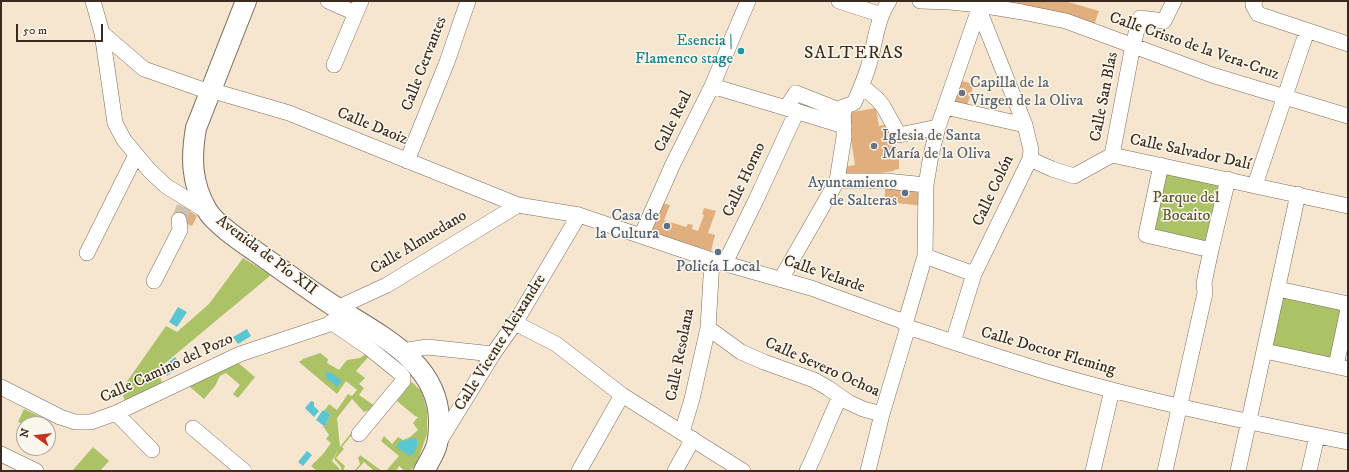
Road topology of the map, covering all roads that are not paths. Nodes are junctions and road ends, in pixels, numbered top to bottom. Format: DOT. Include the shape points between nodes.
graph roads {
  1 [pos="93,1"];
  2 [pos="246,1"];
  3 [pos="328,1"];
  4 [pos="468,1"];
  5 [pos="748,1"];
  6 [pos="839,1"];
  7 [pos="889,1"];
  8 [pos="920,1"];
  9 [pos="1174,1"];
  10 [pos="1254,3"];
  11 [pos="980,5"];
  12 [pos="358,7"];
  13 [pos="882,15"];
  14 [pos="1308,31"];
  15 [pos="102,33"];
  16 [pos="1348,44"];
  17 [pos="1133,45"];
  18 [pos="334,65"];
  19 [pos="712,86"];
  20 [pos="862,86"];
  21 [pos="210,90"];
  22 [pos="1285,98"];
  23 [pos="945,107"];
  24 [pos="791,109"];
  25 [pos="1348,116"];
  26 [pos="844,119"];
  27 [pos="1025,125"];
  28 [pos="938,127"];
  29 [pos="136,155"];
  30 [pos="1112,155"];
  31 [pos="1030,159"];
  32 [pos="407,161"];
  33 [pos="1161,166"];
  34 [pos="1228,179"];
  35 [pos="837,181"];
  36 [pos="926,185"];
  37 [pos="1255,185"];
  38 [pos="1298,194"];
  39 [pos="518,205"];
  40 [pos="1348,206"];
  41 [pos="184,209"];
  42 [pos="208,212"];
  43 [pos="579,216"];
  44 [pos="641,236"];
  45 [pos="1211,250"];
  46 [pos="87,253"];
  47 [pos="925,256"];
  48 [pos="718,261"];
  49 [pos="974,274"];
  50 [pos="781,279"];
  51 [pos="154,281"];
  52 [pos="1278,289"];
  53 [pos="1348,304"];
  54 [pos="1348,309"];
  55 [pos="340,316"];
  56 [pos="515,323"];
  57 [pos="907,325"];
  58 [pos="708,328"];
  59 [pos="953,342"];
  60 [pos="402,351"];
  61 [pos="1265,351"];
  62 [pos="493,354"];
  63 [pos="1342,368"];
  64 [pos="1,386"];
  65 [pos="1112,390"];
  66 [pos="622,395"];
  67 [pos="840,397"];
  68 [pos="1179,406"];
  69 [pos="116,413"];
  70 [pos="882,414"];
  71 [pos="1250,421"];
  72 [pos="193,428"];
  73 [pos="359,434"];
  74 [pos="688,436"];
  75 [pos="1317,436"];
  76 [pos="1348,442"];
  77 [pos="437,444"];
  78 [pos="152,450"];
  79 [pos="1,454"];
  80 [pos="36,471"];
  81 [pos="244,471"];
  82 [pos="424,471"];
  83 [pos="579,471"];
  84 [pos="675,471"];
  85 [pos="743,471"];
  86 [pos="807,471"];
  87 [pos="868,471"];
  88 [pos="1093,471"];
  89 [pos="1164,471"];
  90 [pos="1238,471"];
  91 [pos="1309,471"];
  1 -- 15 [label="street"];
  2 -- 21 [label="main road, Avenida de Pío XII"];
  3 -- 12 [label="street"];
  4 -- 32 [label="street, Calle Cervantes" via="447,62"];
  5 -- 19 [label="street, Calle Real"];
  6 -- 13 [label="street"];
  7 -- 13 [label="street"];
  8 -- 11 [label="street, Calle Cristo de la Vera-Cruz"];
  9 -- 17 [label="street, Calle San Blas" via="1164,21 1140,18"];
  10 -- 14 [label="street" via="1258,14"];
  11 -- 17 [label="street, Calle Cristo de la Vera-Cruz" via="1066,21"];
  11 -- 23 [label="street"];
  11 -- 27 [label="street, Calle Colón"];
  12 -- 18 [label="street"];
  13 -- 20 [label="street"];
  14 -- 16 [label="street"];
  14 -- 22 [label="street"];
  15 -- 21 [label="street, Calle Daoiz" via="144,69"];
  15 -- 29 [label="street" via="114,124"];
  17 -- 22 [label="street, Calle Cristo de la Vera-Cruz" via="1212,75"];
  17 -- 30 [label="street, Calle San Blas"];
  19 -- 24 [label="street"];
  19 -- 44 [label="street, Calle Real"];
  20 -- 26 [label="street" via="854,103 843,107"];
  20 -- 28 [label="street" via="884,106 899,135"];
  21 -- 32 [label="street, Calle Daoiz" via="289,113"];
  21 -- 42 [label="main road, Avenida de Pío XII" via="196,128 192,149 197,188"];
  22 -- 25 [label="street, Calle Cristo de la Vera-Cruz"];
  22 -- 37 [label="street"];
  23 -- 27 [label="street"];
  23 -- 28 [label="street"];
  24 -- 26 [label="street"];
  24 -- 48 [label="street, Calle Horno" via="756,200"];
  26 -- 35 [label="street" via="844,137"];
  27 -- 31 [label="street, Calle Colón" via="1031,150"];
  28 -- 36 [label="street"];
  29 -- 41 [label="street"];
  29 -- 46 [label="street"];
  30 -- 31 [label="street, Calle Salvador Dalí" via="1074,176"];
  30 -- 33 [label="street, Calle Salvador Dalí"];
  31 -- 49 [label="street, Calle Colón"];
  32 -- 39 [label="street, Calle Daoiz"];
  33 -- 34 [label="street, Calle Salvador Dalí"];
  33 -- 45 [label="street" via="1146,235"];
  34 -- 37 [label="street, Calle Salvador Dalí"];
  34 -- 45 [label="street"];
  35 -- 36 [label="street" via="886,181"];
  35 -- 50 [label="street"];
  36 -- 47 [label="street"];
  37 -- 38 [label="street, Calle Salvador Dalí"];
  38 -- 40 [label="street, Calle Salvador Dalí"];
  38 -- 52 [label="street"];
  39 -- 43 [label="street, Calle Daoiz"];
  39 -- 55 [label="street, Calle Almuedano"];
  41 -- 42 [label="street"];
  41 -- 51 [label="street" via="180,230"];
  42 -- 55 [label="main road, Avenida de Pío XII" via="224,228"];
  43 -- 44 [label="street, Calle Daoiz"];
  43 -- 56 [label="street, Calle Vicente Aleixandre"];
  44 -- 48 [label="street, Calle Velarde"];
  45 -- 68 [label="street" via="1204,283 1205,293"];
  47 -- 49 [label="street"];
  47 -- 57 [label="street"];
  48 -- 50 [label="street, Calle Velarde"];
  48 -- 58 [label="street, Calle Resolana"];
  49 -- 59 [label="street, Calle Colón"];
  50 -- 57 [label="street, Calle Velarde" via="902,321"];
  52 -- 53 [label="street"];
  52 -- 61 [label="street"];
  54 -- 63 [label="street"];
  55 -- 60 [label="main road, Avenida de Pío XII" via="384,338"];
  55 -- 69 [label="street, Calle Camino del Pozo" via="240,354"];
  55 -- 73 [label="street" via="369,348 403,377 403,381"];
  56 -- 62 [label="street, Calle Vicente Aleixandre"];
  56 -- 66 [label="street" via="556,344"];
  57 -- 59 [label="street, Calle Doctor Fleming"];
  57 -- 70 [label="street"];
  58 -- 67 [label="street, Calle Severo Ochoa" via="741,352 814,380"];
  58 -- 74 [label="street, Calle Resolana" via="692,399"];
  59 -- 65 [label="street, Calle Doctor Fleming"];
  60 -- 62 [label="street" via="427,347"];
  60 -- 77 [label="main road, Avenida de Pío XII" via="425,376 433,390 439,417"];
  61 -- 63 [label="street"];
  61 -- 71 [label="street"];
  62 -- 77 [label="street, Calle Vicente Aleixandre"];
  64 -- 69 [label="street, Calle Camino del Pozo" via="60,417 75,422 91,422"];
  65 -- 68 [label="street, Calle Doctor Fleming"];
  65 -- 88 [label="street"];
  66 -- 74 [label="street"];
  66 -- 83 [label="street"];
  67 -- 70 [label="street, Calle Severo Ochoa" via="863,409"];
  67 -- 86 [label="street"];
  68 -- 71 [label="street, Calle Doctor Fleming"];
  68 -- 89 [label="street"];
  69 -- 78 [label="street"];
  70 -- 87 [label="street"];
  71 -- 75 [label="street, Calle Doctor Fleming"];
  71 -- 90 [label="street"];
  72 -- 81 [label="street"];
  74 -- 84 [label="street, Calle Resolana"];
  74 -- 85 [label="street"];
  75 -- 76 [label="street, Calle Doctor Fleming"];
  75 -- 91 [label="street"];
  77 -- 82 [label="main road, Calle Vicente Aleixandre"];
  79 -- 80 [label="street"];
}
